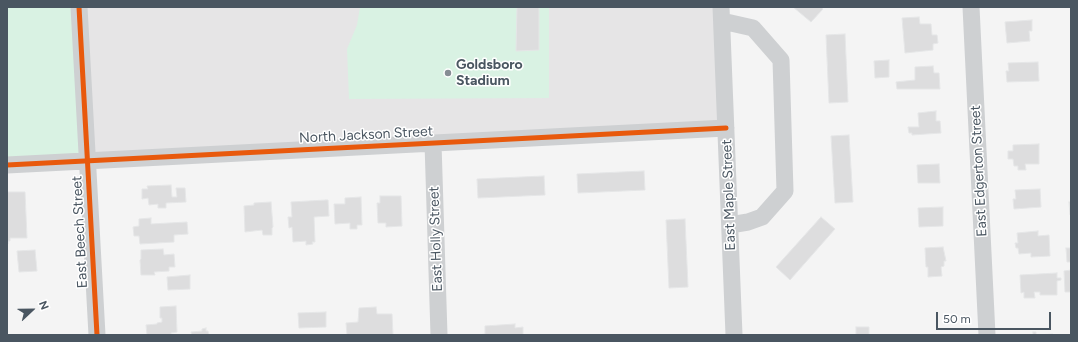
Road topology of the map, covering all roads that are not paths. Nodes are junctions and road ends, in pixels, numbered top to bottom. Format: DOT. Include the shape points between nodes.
graph roads {
  1 [pos="79,7"];
  2 [pos="971,7"];
  3 [pos="721,14"];
  4 [pos="726,128"];
  5 [pos="433,143"];
  6 [pos="88,161"];
  7 [pos="7,166"];
  8 [pos="730,225"];
  9 [pos="97,335"];
  10 [pos="439,335"];
  11 [pos="734,335"];
  12 [pos="987,335"];
  1 -- 6 [label="street, East Beech Street"];
  2 -- 12 [label="street, East Edgerton Street"];
  3 -- 4 [label="street, East Maple Street"];
  3 -- 8 [label="street" via="753,28 781,60 785,191 762,217"];
  4 -- 5 [label="street, North Jackson Street"];
  4 -- 8 [label="street, East Maple Street"];
  5 -- 6 [label="street, North Jackson Street"];
  5 -- 10 [label="street, East Holly Street"];
  6 -- 7 [label="street, North Jackson Street"];
  6 -- 9 [label="street, East Beech Street"];
  8 -- 11 [label="street, East Maple Street"];
}
